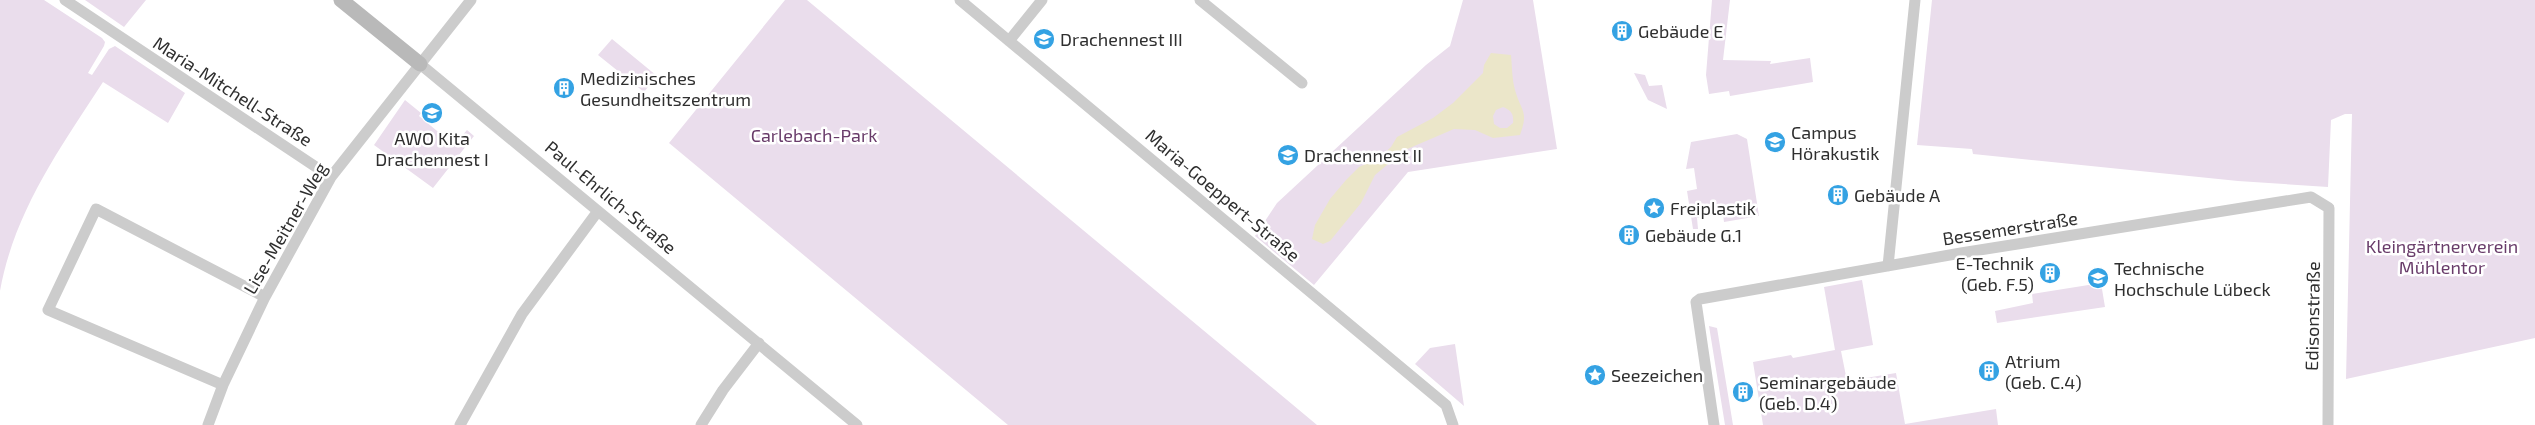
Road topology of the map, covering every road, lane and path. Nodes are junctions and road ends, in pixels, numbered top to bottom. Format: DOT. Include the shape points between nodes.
graph roads {
  1 [pos="65,0"];
  2 [pos="340,0"];
  3 [pos="471,0"];
  4 [pos="960,0"];
  5 [pos="1042,0"];
  6 [pos="1200,0"];
  7 [pos="1914,1"];
  8 [pos="1008,40"];
  9 [pos="420,64"];
  10 [pos="1302,84"];
  11 [pos="331,177"];
  12 [pos="2329,208"];
  13 [pos="598,211"];
  14 [pos="1888,266"];
  15 [pos="265,297"];
  16 [pos="759,344"];
  17 [pos="223,385"];
  18 [pos="208,425"];
  19 [pos="460,425"];
  20 [pos="701,425"];
  21 [pos="857,425"];
  22 [pos="1453,425"];
  23 [pos="1714,425"];
  24 [pos="2328,425"];
  1 -- 11 [label="street, Maria-Mitchell-Straße"];
  2 -- 9 [label="street, Paul-Ehrlich-Straße"];
  3 -- 9 [label="street, Lise-Meitner-Weg"];
  4 -- 8 [label="street, Maria-Goeppert-Straße"];
  5 -- 8 [label="street"];
  6 -- 10 [label="street"];
  7 -- 14 [label="street"];
  8 -- 22 [label="street, Maria-Goeppert-Straße" via="1446,405"];
  9 -- 11 [label="street, Lise-Meitner-Weg"];
  9 -- 13 [label="street, Paul-Ehrlich-Straße"];
  11 -- 15 [label="street, Lise-Meitner-Weg"];
  12 -- 14 [label="street, Bessemerstraße" via="2311,197"];
  12 -- 24 [label="street, Edisonstraße"];
  13 -- 16 [label="street, Paul-Ehrlich-Straße"];
  13 -- 19 [label="street" via="522,314"];
  14 -- 23 [label="street, Bessemerstraße" via="1696,302"];
  15 -- 17 [label="street, Lise-Meitner-Weg"];
  15 -- 17 [label="street" via="96,209 48,310"];
  16 -- 20 [label="street"];
  16 -- 21 [label="street, Paul-Ehrlich-Straße"];
  17 -- 18 [label="street, Lise-Meitner-Weg"];
}
